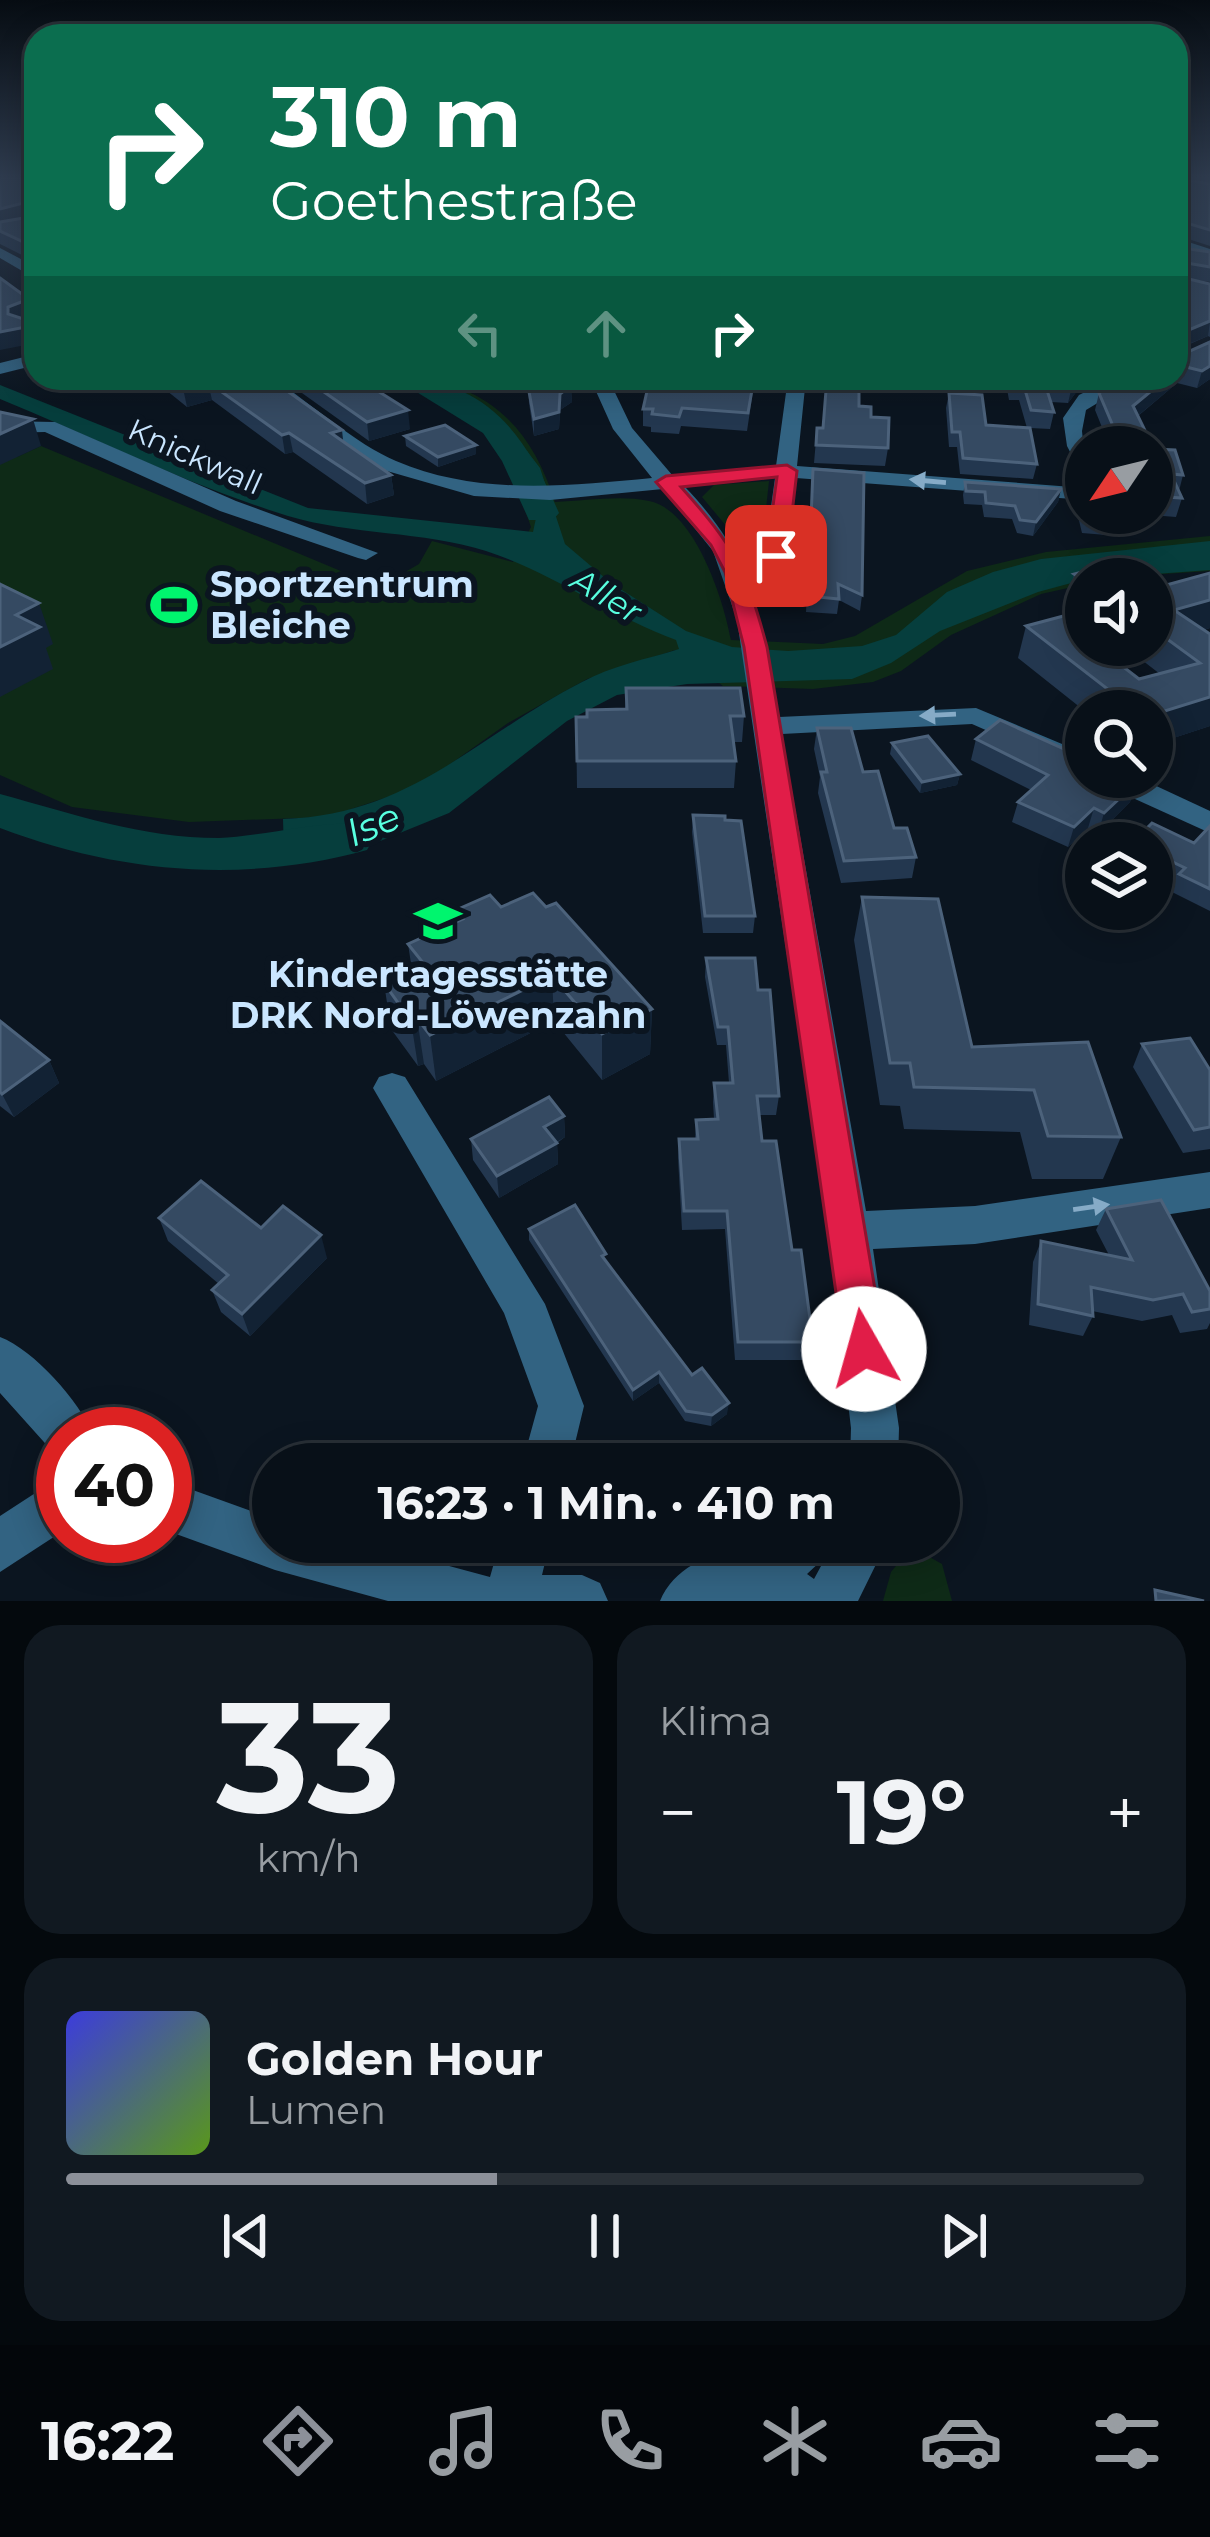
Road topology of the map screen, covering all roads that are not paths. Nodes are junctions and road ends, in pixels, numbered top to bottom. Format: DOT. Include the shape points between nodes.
graph roads {
  1 [pos="278,390"];
  2 [pos="603,390"];
  3 [pos="796,390"];
  4 [pos="1102,390"];
  5 [pos="1071,426"];
  6 [pos="0,427"];
  7 [pos="787,471"];
  8 [pos="666,482"];
  9 [pos="1065,492"];
  10 [pos="366,553"];
  11 [pos="776,556"];
  12 [pos="768,726"];
  13 [pos="1065,756"];
  14 [pos="1157,798"];
  15 [pos="1210,823"];
  16 [pos="392,1088"];
  17 [pos="1210,1190"];
  18 [pos="849,1231"];
  19 [pos="0,1359"];
  20 [pos="44,1407"];
  21 [pos="551,1443"];
  22 [pos="874,1443"];
  23 [pos="192,1514"];
  24 [pos="36,1520"];
  25 [pos="0,1547"];
  26 [pos="520,1563"];
  27 [pos="851,1563"];
  28 [pos="781,1590"];
  29 [pos="484,1601"];
  30 [pos="509,1601"];
  31 [pos="540,1601"];
  32 [pos="582,1601"];
  33 [pos="686,1601"];
  34 [pos="830,1601"];
  1 -- 8 [label="street" via="387,465 451,485 523,495"];
  2 -- 8 [label="street" via="619,429"];
  3 -- 7 [label="street"];
  4 -- 5 [label="street" via="1088,396"];
  6 -- 10 [label="street, Knickwall" via="48,426 228,506"];
  7 -- 8 [label="street"];
  9 -- 7 [label="street, one-way"];
  7 -- 11 [label="street"];
  8 -- 12 [label="street" via="736,572"];
  13 -- 12 [label="street, one-way" via="976,716"];
  12 -- 18 [label="street"];
  14 -- 15 [label="street"];
  16 -- 21 [label="street" via="523,1304 560,1406"];
  18 -- 17 [label="street, one-way" via="975,1225"];
  18 -- 22 [label="street"];
  19 -- 20 [label="street"];
  23 -- 29 [label="street" via="274,1545"];
  24 -- 25 [label="street"];
  26 -- 30 [label="street"];
  27 -- 34 [label="street"];
  28 -- 33 [label="street" via="734,1576"];
  31 -- 32 [label="street"];
}
